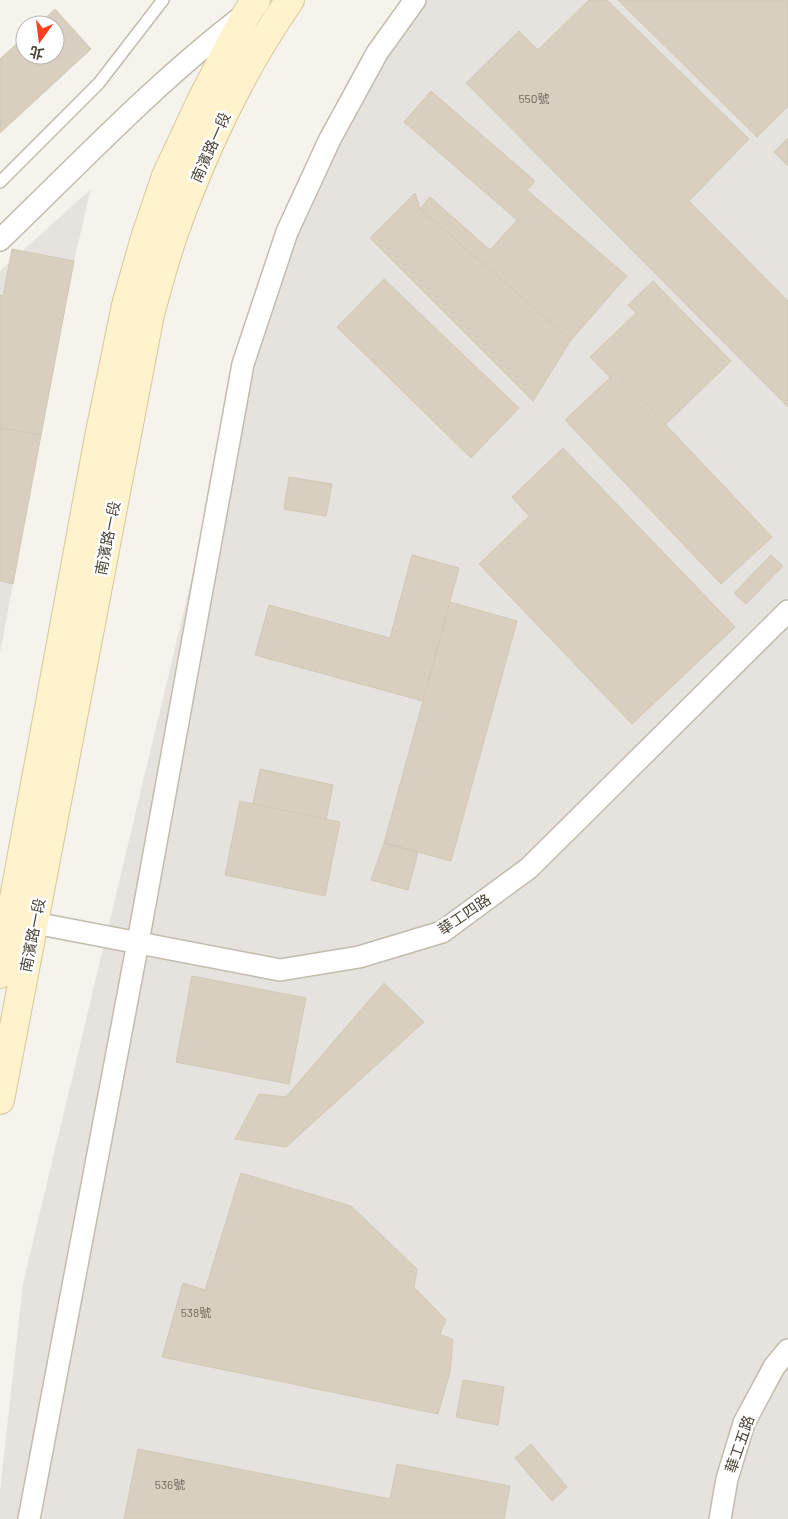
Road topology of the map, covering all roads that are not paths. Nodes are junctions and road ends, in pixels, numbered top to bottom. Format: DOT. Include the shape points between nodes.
graph roads {
  1 [pos="163,0"];
  2 [pos="290,0"];
  3 [pos="415,0"];
  4 [pos="252,7"];
  5 [pos="0,182"];
  6 [pos="0,240"];
  7 [pos="788,611"];
  8 [pos="15,918"];
  9 [pos="138,942"];
  10 [pos="0,974"];
  11 [pos="0,1100"];
  12 [pos="788,1350"];
  13 [pos="29,1519"];
  14 [pos="720,1519"];
  1 -- 5 [label="lane" via="99,84"];
  2 -- 8 [label="main road, 南濱路一段" via="239,82 200,166 175,231 150,314"];
  3 -- 9 [label="street" via="378,53 330,139 287,232 243,364"];
  4 -- 6 [label="street" via="205,45"];
  4 -- 8 [label="main road, 南濱路一段" via="202,99 166,176 126,306 97,447"];
  7 -- 9 [label="street, 華工四路" via="529,868 442,932 359,957 280,970"];
  8 -- 9 [label="street, 華工四路"];
  8 -- 10 [label="main road, 南濱路一段"];
  8 -- 11 [label="main road, 南濱路一段"];
  9 -- 13 [label="street"];
  12 -- 14 [label="street, 華工五路" via="774,1367 744,1422 727,1479"];
}
